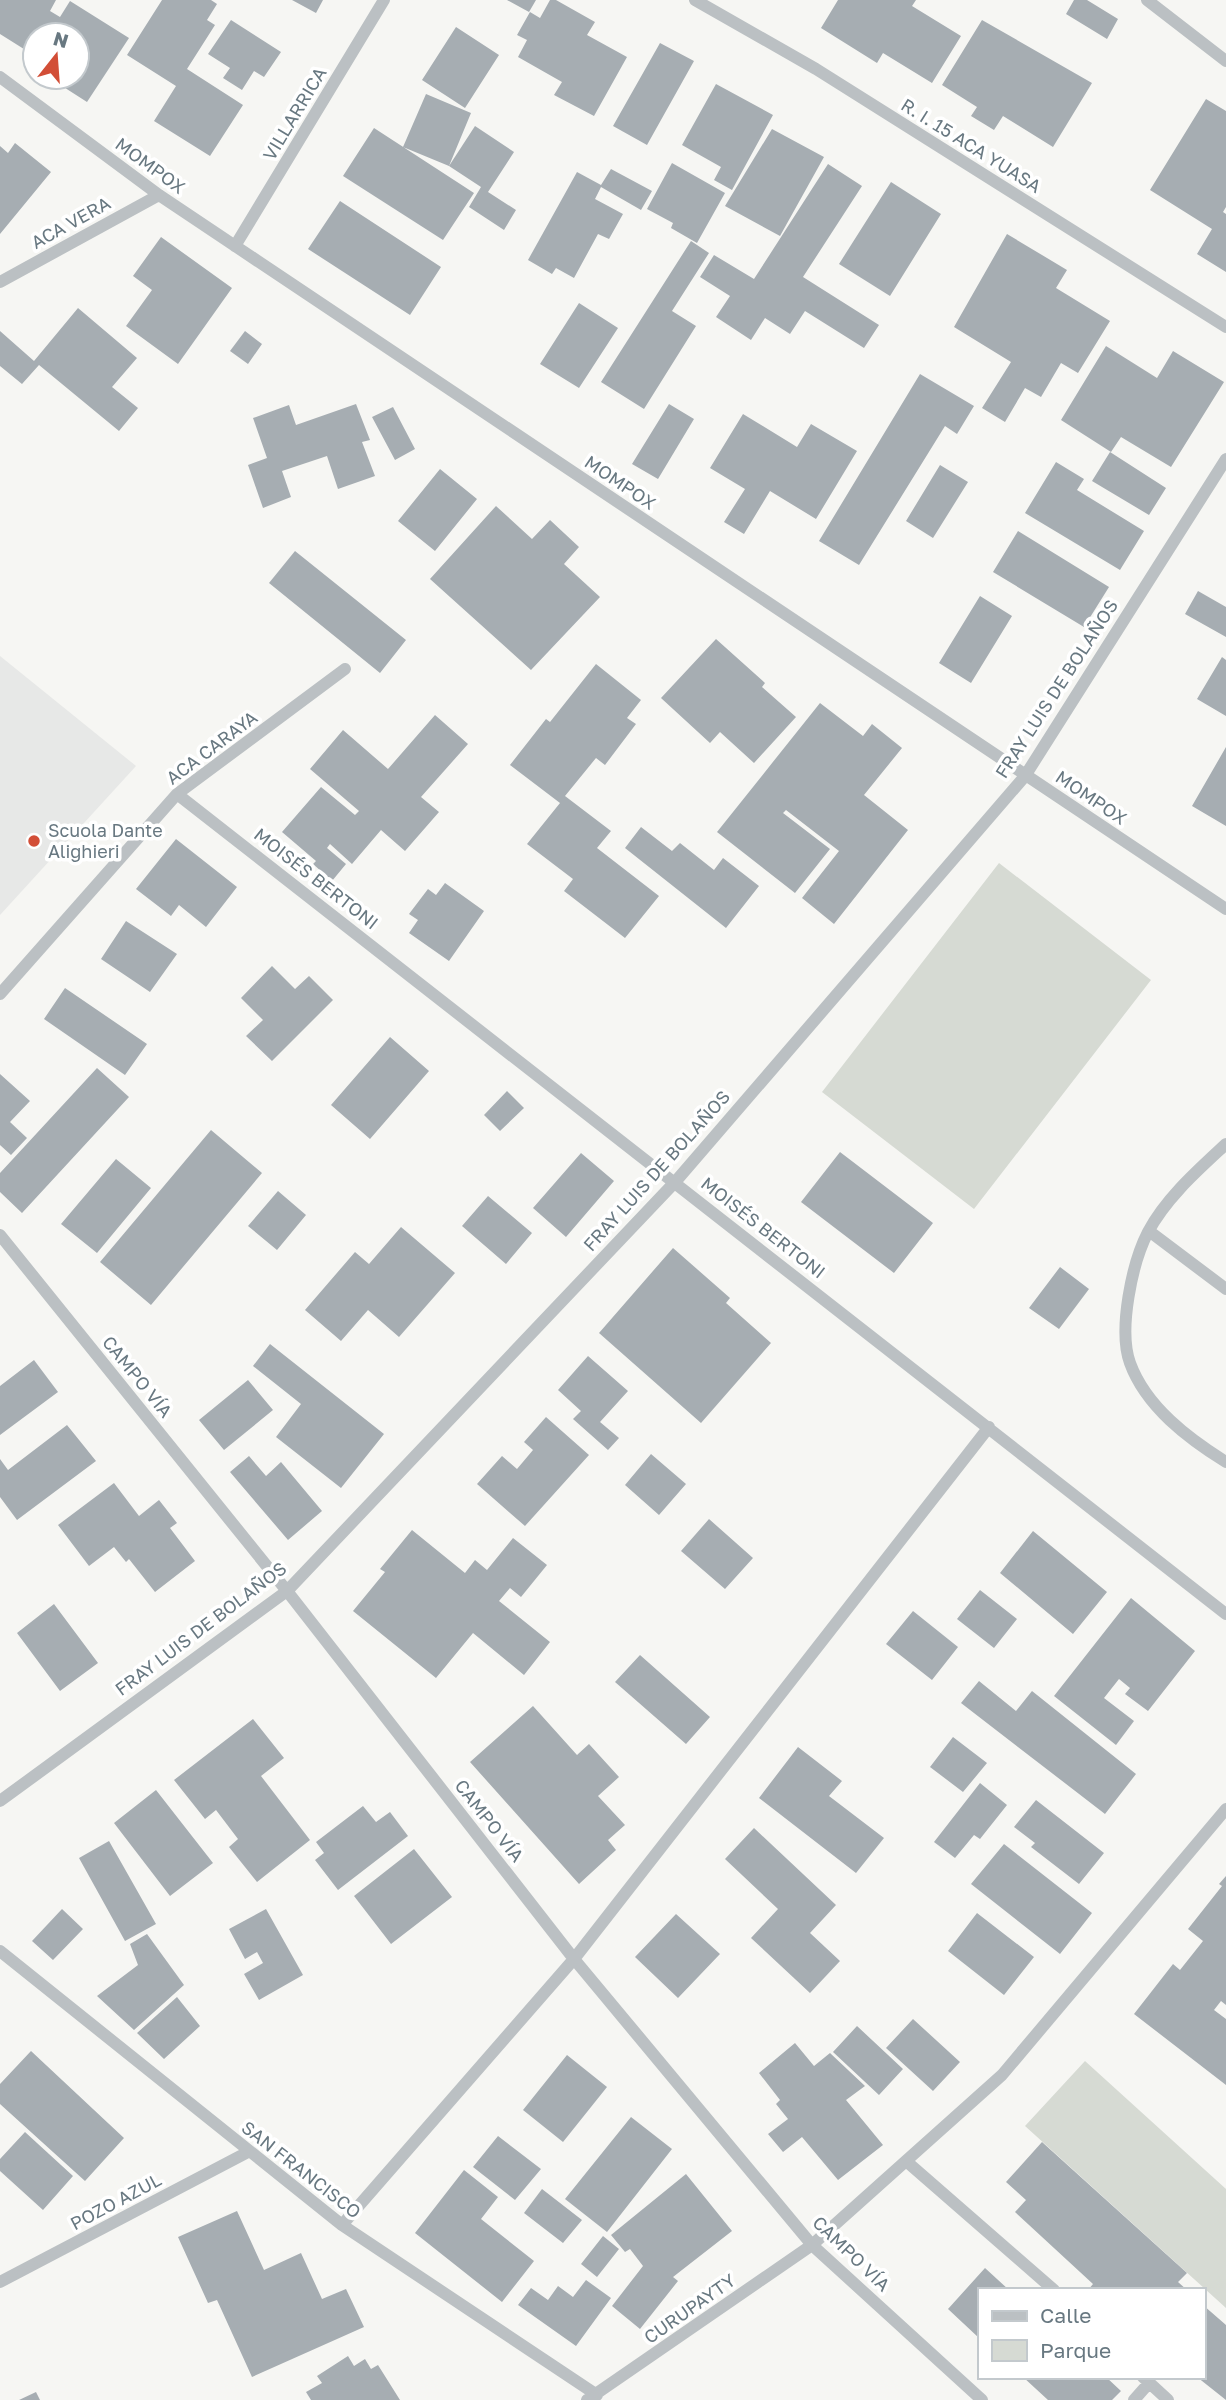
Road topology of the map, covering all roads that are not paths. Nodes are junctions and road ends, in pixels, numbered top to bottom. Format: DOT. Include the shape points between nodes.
graph roads {
  1 [pos="384,0"];
  2 [pos="695,0"];
  3 [pos="1147,0"];
  4 [pos="1226,61"];
  5 [pos="0,77"];
  6 [pos="159,195"];
  7 [pos="235,246"];
  8 [pos="0,282"];
  9 [pos="1226,327"];
  10 [pos="1226,459"];
  11 [pos="345,669"];
  12 [pos="1025,776"];
  13 [pos="177,794"];
  14 [pos="1226,909"];
  15 [pos="0,994"];
  16 [pos="1226,1144"];
  17 [pos="676,1181"];
  18 [pos="1149,1231"];
  19 [pos="0,1235"];
  20 [pos="1226,1289"];
  21 [pos="989,1427"];
  22 [pos="1226,1462"];
  23 [pos="287,1591"];
  24 [pos="1226,1614"];
  25 [pos="0,1801"];
  26 [pos="1226,1809"];
  27 [pos="0,1951"];
  28 [pos="574,1959"];
  29 [pos="248,2152"];
  30 [pos="906,2161"];
  31 [pos="342,2225"];
  32 [pos="812,2245"];
  33 [pos="0,2282"];
  34 [pos="1052,2288"];
  35 [pos="1146,2380"];
  36 [pos="592,2397"];
  37 [pos="982,2400"];
  38 [pos="1134,2400"];
  39 [pos="1168,2400"];
  1 -- 7 [label="street, VILLARRICA"];
  2 -- 9 [label="street, R. I. 15 ACA YUASA" via="816,69"];
  3 -- 4 [label="street"];
  5 -- 6 [label="street, MOMPOX"];
  6 -- 7 [label="street, MOMPOX"];
  6 -- 8 [label="street, ACA VERA"];
  7 -- 12 [label="street, MOMPOX"];
  10 -- 12 [label="street, FRAY LUIS DE BOLAÑOS"];
  11 -- 13 [label="street, ACA CARAYA"];
  12 -- 14 [label="street, MOMPOX"];
  12 -- 17 [label="street, FRAY LUIS DE BOLAÑOS"];
  13 -- 15 [label="street, ACA CARAYA"];
  13 -- 17 [label="street, MOISÉS BERTONI"];
  16 -- 18 [label="street" via="1183,1185"];
  17 -- 21 [label="street, MOISÉS BERTONI"];
  17 -- 23 [label="street, FRAY LUIS DE BOLAÑOS"];
  18 -- 20 [label="street"];
  18 -- 22 [label="street" via="1134,1268 1126,1312 1130,1363 1155,1405 1196,1443"];
  19 -- 23 [label="street, CAMPO VÍA"];
  21 -- 24 [label="street, MOISÉS BERTONI"];
  21 -- 28 [label="street"];
  23 -- 25 [label="street, FRAY LUIS DE BOLAÑOS"];
  23 -- 28 [label="street, CAMPO VÍA"];
  26 -- 30 [label="street, CURUPAYTY" via="1002,2075"];
  27 -- 29 [label="street, SAN FRANCISCO"];
  28 -- 31 [label="street"];
  28 -- 32 [label="street, CAMPO VÍA"];
  29 -- 31 [label="street, SAN FRANCISCO"];
  29 -- 33 [label="street, POZO AZUL"];
  30 -- 32 [label="street, CURUPAYTY"];
  30 -- 34 [label="street"];
  31 -- 36 [label="street, SAN FRANCISCO"];
  32 -- 36 [label="street, CURUPAYTY"];
  32 -- 37 [label="street, CAMPO VÍA"];
  35 -- 38 [label="street"];
  35 -- 39 [label="street"];
}
